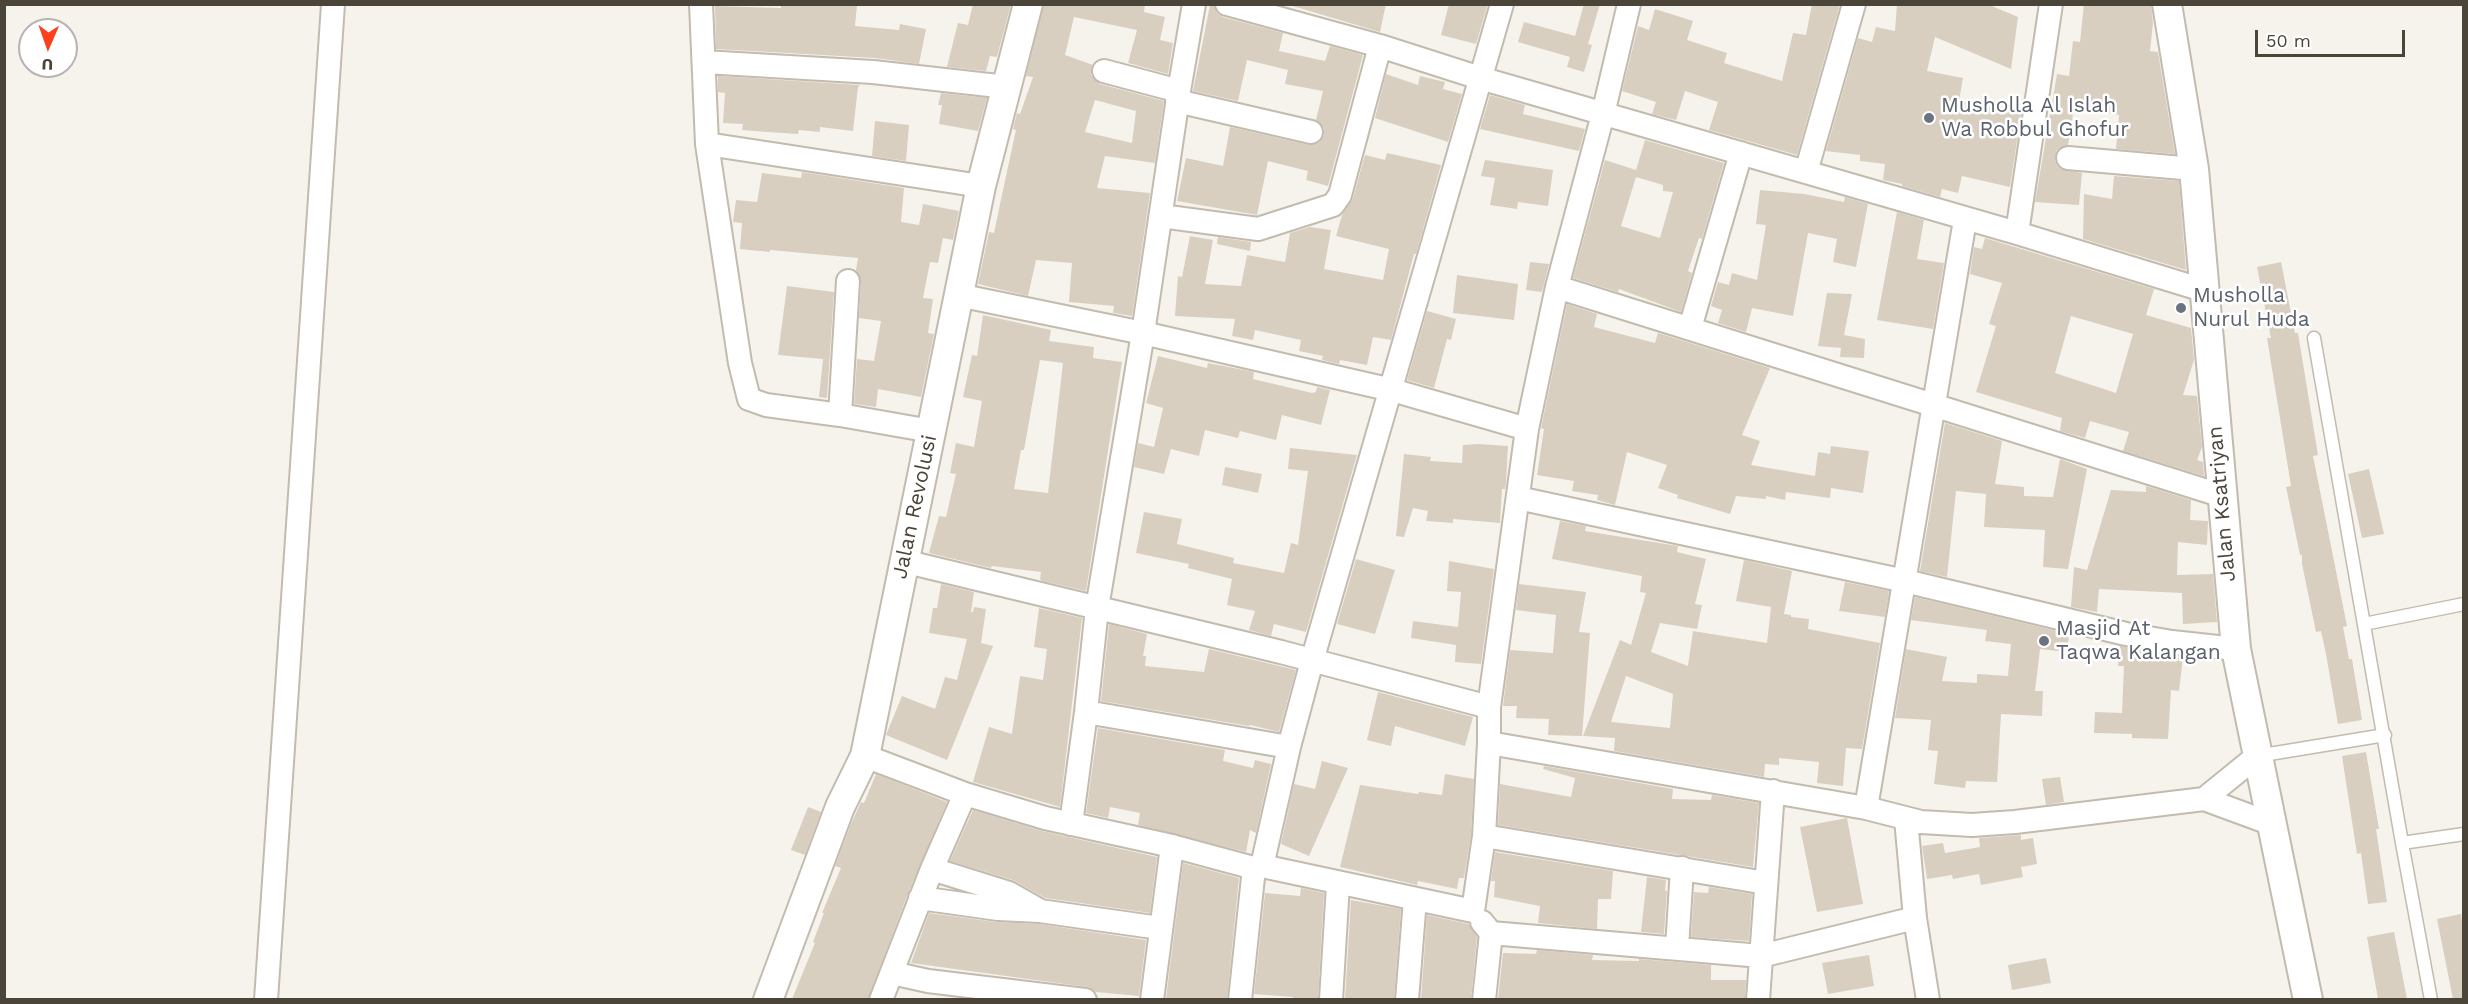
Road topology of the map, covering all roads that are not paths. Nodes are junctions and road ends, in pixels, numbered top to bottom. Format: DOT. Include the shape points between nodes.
graph roads {
  1 [pos="333,4"];
  2 [pos="701,4"];
  3 [pos="1028,4"];
  4 [pos="1194,4"];
  5 [pos="1227,4"];
  6 [pos="1502,4"];
  7 [pos="1629,4"];
  8 [pos="1854,4"];
  9 [pos="2051,4"];
  10 [pos="2167,4"];
  11 [pos="1380,46"];
  12 [pos="704,62"];
  13 [pos="1104,71"];
  14 [pos="1480,78"];
  15 [pos="1007,87"];
  16 [pos="1178,96"];
  17 [pos="1603,114"];
  18 [pos="1311,132"];
  19 [pos="707,144"];
  20 [pos="1741,153"];
  21 [pos="2068,158"];
  22 [pos="2194,169"];
  23 [pos="1806,172"];
  24 [pos="981,186"];
  25 [pos="1161,216"];
  26 [pos="1965,220"];
  27 [pos="2017,233"];
  28 [pos="848,281"];
  29 [pos="1557,287"];
  30 [pos="2203,290"];
  31 [pos="958,295"];
  32 [pos="1690,328"];
  33 [pos="1143,333"];
  34 [pos="2314,338"];
  35 [pos="1392,390"];
  36 [pos="1935,405"];
  37 [pos="840,415"];
  38 [pos="1527,429"];
  39 [pos="931,431"];
  40 [pos="2223,496"];
  41 [pos="1518,498"];
  42 [pos="903,561"];
  43 [pos="1905,581"];
  44 [pos="2463,604"];
  45 [pos="1097,608"];
  46 [pos="2364,624"];
  47 [pos="2236,649"];
  48 [pos="1312,661"];
  49 [pos="1490,707"];
  50 [pos="1086,712"];
  51 [pos="2385,735"];
  52 [pos="1488,743"];
  53 [pos="1289,747"];
  54 [pos="865,756"];
  55 [pos="2257,756"];
  56 [pos="1773,791"];
  57 [pos="965,794"];
  58 [pos="2204,799"];
  59 [pos="1866,808"];
  60 [pos="1906,819"];
  61 [pos="1071,824"];
  62 [pos="2272,824"];
  63 [pos="2463,834"];
  64 [pos="1484,836"];
  65 [pos="2402,843"];
  66 [pos="1172,846"];
  67 [pos="1258,867"];
  68 [pos="1682,868"];
  69 [pos="932,869"];
  70 [pos="1766,883"];
  71 [pos="1338,884"];
  72 [pos="920,898"];
  73 [pos="1415,899"];
  74 [pos="1040,911"];
  75 [pos="1473,911"];
  76 [pos="1915,918"];
  77 [pos="1160,928"];
  78 [pos="1491,933"];
  79 [pos="1677,948"];
  80 [pos="1761,956"];
  81 [pos="892,973"];
  82 [pos="266,999"];
  83 [pos="768,999"];
  84 [pos="881,999"];
  85 [pos="1085,999"];
  86 [pos="1152,999"];
  87 [pos="1240,999"];
  88 [pos="1331,999"];
  89 [pos="1407,999"];
  90 [pos="1484,999"];
  91 [pos="1758,999"];
  92 [pos="1928,999"];
  93 [pos="2308,999"];
  94 [pos="2431,999"];
  1 -- 82 [label="street"];
  2 -- 12 [label="street"];
  3 -- 15 [label="street, Jalan Revolusi"];
  4 -- 16 [label="street"];
  5 -- 11 [label="street"];
  6 -- 14 [label="street"];
  7 -- 17 [label="street"];
  8 -- 23 [label="street"];
  9 -- 27 [label="street"];
  10 -- 22 [label="street, Jalan Ksatriyan"];
  11 -- 14 [label="street"];
  11 -- 25 [label="street" via="1340,195 1333,206 1258,229"];
  12 -- 15 [label="street" via="873,72"];
  12 -- 19 [label="street"];
  13 -- 16 [label="street"];
  14 -- 17 [label="street"];
  14 -- 35 [label="street"];
  15 -- 24 [label="street, Jalan Revolusi"];
  16 -- 18 [label="street"];
  16 -- 25 [label="street"];
  17 -- 20 [label="street"];
  17 -- 29 [label="street"];
  19 -- 24 [label="street"];
  19 -- 37 [label="street" via="740,363 749,399"];
  20 -- 23 [label="street"];
  20 -- 32 [label="street"];
  21 -- 22 [label="street"];
  22 -- 30 [label="street, Jalan Ksatriyan"];
  23 -- 26 [label="street"];
  24 -- 31 [label="street, Jalan Revolusi"];
  25 -- 33 [label="street"];
  26 -- 27 [label="street"];
  26 -- 36 [label="street"];
  27 -- 30 [label="street"];
  28 -- 37 [label="street"];
  29 -- 32 [label="street"];
  29 -- 38 [label="street"];
  30 -- 40 [label="street, Jalan Ksatriyan"];
  31 -- 33 [label="street"];
  31 -- 39 [label="street, Jalan Revolusi"];
  32 -- 36 [label="street"];
  33 -- 35 [label="street"];
  33 -- 45 [label="street"];
  34 -- 46 [label="lane"];
  35 -- 38 [label="street"];
  35 -- 48 [label="street"];
  36 -- 40 [label="street"];
  36 -- 43 [label="street"];
  37 -- 39 [label="street"];
  38 -- 41 [label="street"];
  39 -- 42 [label="street, Jalan Revolusi"];
  40 -- 47 [label="street, Jalan Ksatriyan"];
  41 -- 43 [label="street"];
  41 -- 49 [label="street"];
  42 -- 45 [label="street"];
  42 -- 54 [label="street, Jalan Revolusi"];
  43 -- 47 [label="street" via="2126,634"];
  43 -- 59 [label="street"];
  44 -- 46 [label="lane"];
  45 -- 48 [label="street"];
  45 -- 50 [label="street"];
  46 -- 51 [label="lane"];
  47 -- 55 [label="street, Jalan Ksatriyan"];
  48 -- 49 [label="street"];
  48 -- 53 [label="street"];
  49 -- 52 [label="street"];
  50 -- 53 [label="street"];
  50 -- 61 [label="street"];
  51 -- 55 [label="lane"];
  51 -- 65 [label="lane"];
  52 -- 56 [label="street"];
  52 -- 64 [label="street"];
  53 -- 67 [label="street"];
  54 -- 57 [label="street"];
  54 -- 83 [label="street, Jalan Revolusi" via="840,807"];
  55 -- 58 [label="street"];
  55 -- 62 [label="street, Jalan Ksatriyan"];
  56 -- 59 [label="street"];
  56 -- 70 [label="street"];
  57 -- 61 [label="street"];
  57 -- 69 [label="street"];
  58 -- 60 [label="street" via="1972,825"];
  58 -- 62 [label="street"];
  59 -- 60 [label="street"];
  60 -- 76 [label="street"];
  61 -- 66 [label="street"];
  62 -- 93 [label="street, Jalan Ksatriyan"];
  63 -- 65 [label="lane"];
  64 -- 68 [label="street"];
  64 -- 75 [label="street"];
  65 -- 94 [label="lane"];
  66 -- 67 [label="street"];
  66 -- 77 [label="street"];
  67 -- 71 [label="street"];
  67 -- 87 [label="street"];
  68 -- 70 [label="street"];
  68 -- 79 [label="street"];
  69 -- 72 [label="street"];
  69 -- 74 [label="street" via="1018,897"];
  70 -- 80 [label="street"];
  71 -- 73 [label="street"];
  71 -- 88 [label="street"];
  72 -- 74 [label="street"];
  72 -- 81 [label="street"];
  73 -- 75 [label="street"];
  73 -- 89 [label="street"];
  74 -- 77 [label="street"];
  75 -- 78 [label="street"];
  76 -- 80 [label="street"];
  76 -- 92 [label="street"];
  77 -- 86 [label="street"];
  78 -- 79 [label="street"];
  78 -- 90 [label="street"];
  79 -- 80 [label="street"];
  80 -- 91 [label="street"];
  81 -- 84 [label="street"];
  81 -- 85 [label="street" via="928,981"];
}
